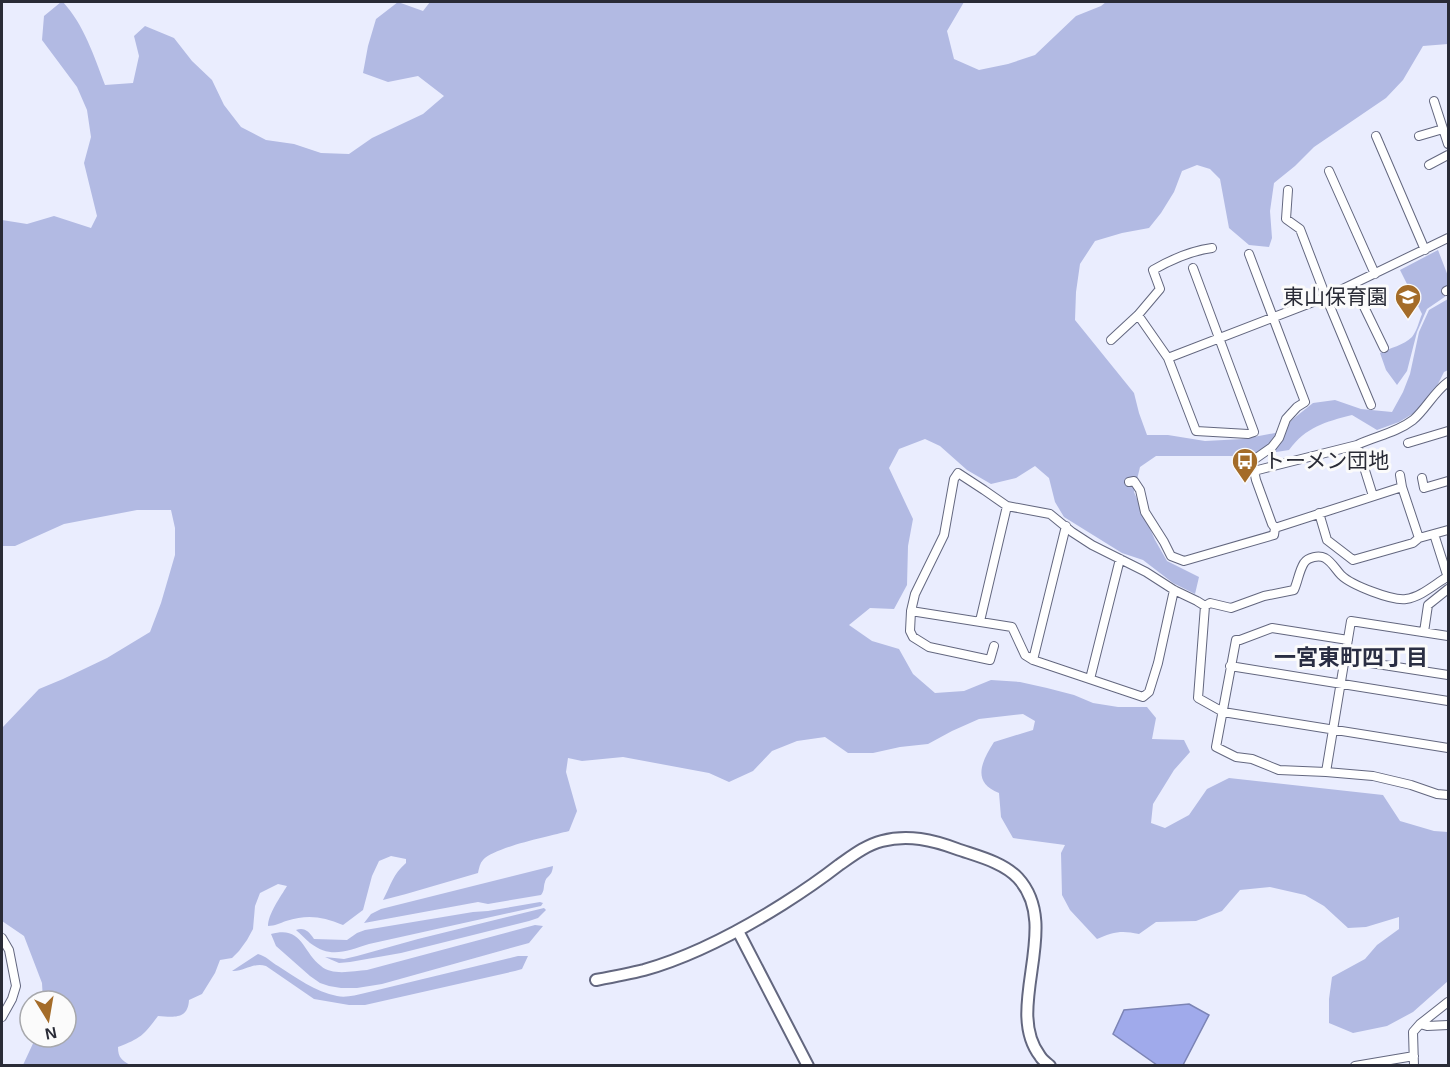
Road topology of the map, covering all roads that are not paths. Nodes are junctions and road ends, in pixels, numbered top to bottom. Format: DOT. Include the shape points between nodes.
graph roads {
  1 [pos="1434,101"];
  2 [pos="1444,118"];
  3 [pos="1443,129"];
  4 [pos="1376,136"];
  5 [pos="1419,136"];
  6 [pos="1449,144"];
  7 [pos="1449,155"];
  8 [pos="1429,165"];
  9 [pos="1329,171"];
  10 [pos="1288,190"];
  11 [pos="1448,239"];
  12 [pos="1212,248"];
  13 [pos="1425,250"];
  14 [pos="1249,254"];
  15 [pos="1193,268"];
  16 [pos="1375,274"];
  17 [pos="1353,284"];
  18 [pos="1326,297"];
  19 [pos="1138,315"];
  20 [pos="1272,318"];
  21 [pos="1219,338"];
  22 [pos="1111,340"];
  23 [pos="1384,348"];
  24 [pos="1168,358"];
  25 [pos="1449,382"];
  26 [pos="1371,405"];
  27 [pos="1449,431"];
  28 [pos="1408,442"];
  29 [pos="1357,445"];
  30 [pos="1254,471"];
  31 [pos="1400,475"];
  32 [pos="1422,478"];
  33 [pos="1449,481"];
  34 [pos="1129,482"];
  35 [pos="1402,487"];
  36 [pos="1373,496"];
  37 [pos="1007,506"];
  38 [pos="1319,513"];
  39 [pos="1066,526"];
  40 [pos="1275,528"];
  41 [pos="1449,530"];
  42 [pos="1434,534"];
  43 [pos="1419,538"];
  44 [pos="1120,559"];
  45 [pos="1448,578"];
  46 [pos="1449,589"];
  47 [pos="1174,590"];
  48 [pos="1205,606"];
  49 [pos="911,611"];
  50 [pos="980,621"];
  51 [pos="1424,633"];
  52 [pos="1449,636"];
  53 [pos="1348,640"];
  54 [pos="994,646"];
  55 [pos="1345,659"];
  56 [pos="1033,660"];
  57 [pos="1230,666"];
  58 [pos="1449,675"];
  59 [pos="1090,680"];
  60 [pos="1341,685"];
  61 [pos="1449,701"];
  62 [pos="1223,712"];
  63 [pos="1334,729"];
  64 [pos="1449,748"];
  65 [pos="1326,772"];
  66 [pos="1449,795"];
  67 [pos="738,931"];
  68 [pos="2,938"];
  69 [pos="596,980"];
  70 [pos="1449,1002"];
  71 [pos="2,1017"];
  72 [pos="1420,1024"];
  73 [pos="1449,1025"];
  74 [pos="1414,1056"];
  75 [pos="808,1065"];
  76 [pos="1050,1065"];
  77 [pos="1355,1065"];
  78 [pos="1414,1065"];
  1 -- 2 [label="street"];
  2 -- 3 [label="street"];
  3 -- 5 [label="street"];
  3 -- 6 [label="street"];
  4 -- 13 [label="street"];
  7 -- 8 [label="street"];
  9 -- 16 [label="street"];
  10 -- 18 [label="street" via="1286,219 1300,229"];
  11 -- 13 [label="street"];
  12 -- 19 [label="street" via="1178,256 1153,270 1161,289"];
  13 -- 16 [label="street"];
  14 -- 20 [label="street"];
  15 -- 21 [label="street"];
  16 -- 17 [label="street"];
  17 -- 18 [label="street"];
  17 -- 23 [label="street"];
  18 -- 20 [label="street"];
  18 -- 26 [label="street"];
  19 -- 22 [label="street"];
  19 -- 24 [label="street"];
  20 -- 21 [label="street"];
  20 -- 30 [label="street" via="1305,402 1286,419 1272,447 1252,461"];
  21 -- 24 [label="street"];
  21 -- 24 [label="street" via="1254,432 1196,431"];
  25 -- 29 [label="street" via="1415,418 1395,431"];
  27 -- 28 [label="street"];
  29 -- 30 [label="street"];
  29 -- 36 [label="street"];
  30 -- 40 [label="street"];
  31 -- 35 [label="street"];
  32 -- 33 [label="street" via="1424,488"];
  34 -- 40 [label="street" via="1134,481 1140,490 1145,512 1171,556 1184,561 1274,535"];
  35 -- 36 [label="street"];
  35 -- 43 [label="street"];
  36 -- 38 [label="street"];
  37 -- 39 [label="street" via="1050,514"];
  37 -- 49 [label="street" via="958,473 944,535 915,594"];
  37 -- 50 [label="street"];
  38 -- 40 [label="street"];
  38 -- 43 [label="street" via="1327,540 1353,560"];
  39 -- 44 [label="street"];
  39 -- 56 [label="street"];
  41 -- 42 [label="street"];
  42 -- 43 [label="street"];
  42 -- 45 [label="street"];
  44 -- 47 [label="street"];
  44 -- 59 [label="street"];
  45 -- 48 [label="street" via="1417,596 1398,600 1351,583 1319,556 1305,562 1294,590 1231,608 1210,603"];
  46 -- 51 [label="street" via="1428,605"];
  47 -- 48 [label="street"];
  47 -- 59 [label="street" via="1149,692 1143,696"];
  48 -- 62 [label="street" via="1198,698"];
  49 -- 50 [label="street"];
  49 -- 54 [label="street" via="913,637 929,647 990,660"];
  50 -- 56 [label="street" via="1012,627 1025,655"];
  51 -- 52 [label="street"];
  51 -- 53 [label="street" via="1351,621"];
  53 -- 55 [label="street"];
  53 -- 57 [label="street" via="1272,628 1236,640"];
  55 -- 58 [label="street"];
  55 -- 60 [label="street"];
  56 -- 59 [label="street"];
  57 -- 60 [label="street"];
  57 -- 62 [label="street"];
  60 -- 61 [label="street"];
  60 -- 63 [label="street"];
  62 -- 63 [label="street"];
  62 -- 65 [label="street" via="1216,747 1224,752 1279,770"];
  63 -- 64 [label="street"];
  63 -- 65 [label="street"];
  65 -- 66 [label="street" via="1391,779"];
  67 -- 69 [label="street" via="644,970"];
  67 -- 75 [label="street"];
  67 -- 76 [label="street" via="879,842 900,837 925,839 1000,865 1017,877 1033,906 1036,934 1028,1028 1036,1051"];
  68 -- 71 [label="street" via="9,950 16,986"];
  70 -- 72 [label="street"];
  72 -- 73 [label="street"];
  72 -- 74 [label="street" via="1413,1032"];
  74 -- 77 [label="street"];
  74 -- 78 [label="street"];
}
